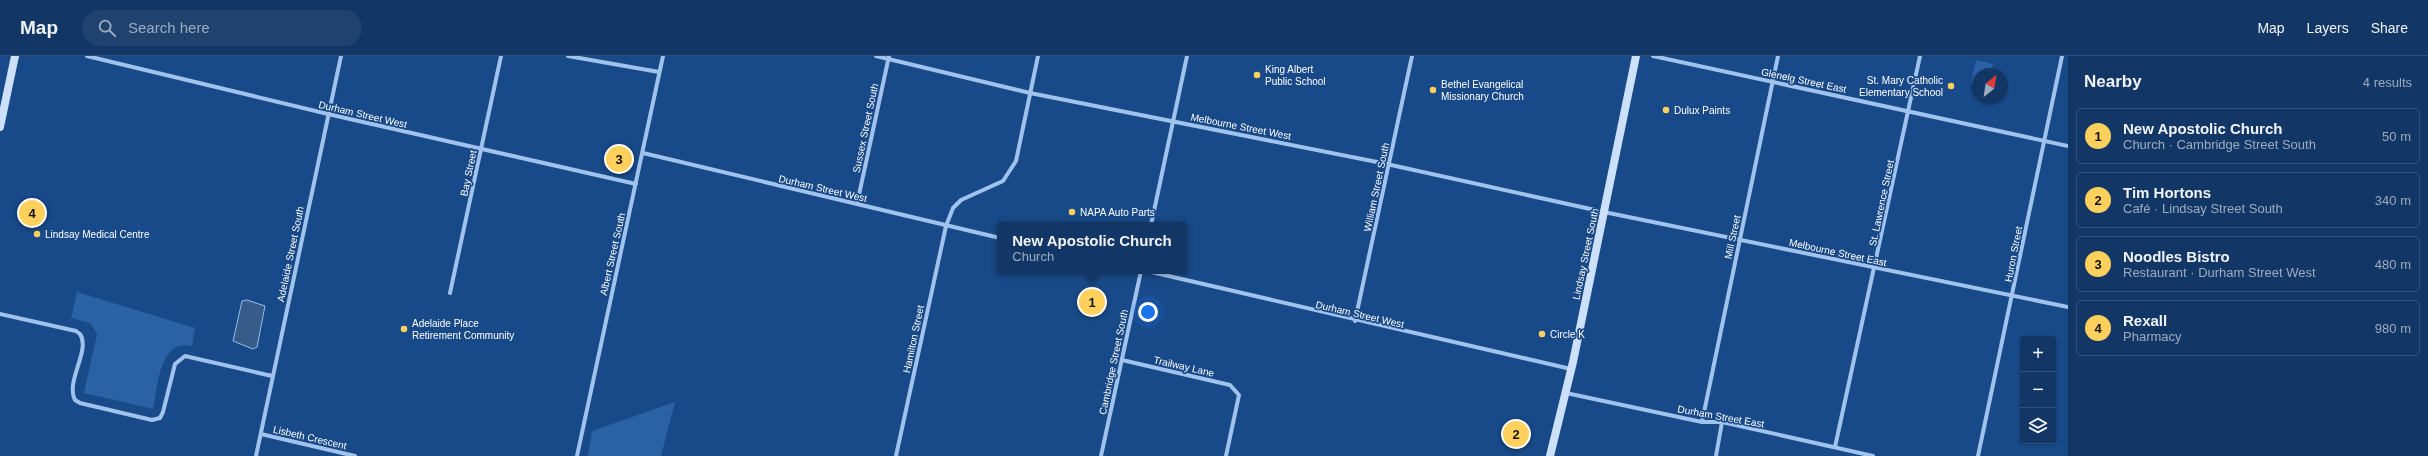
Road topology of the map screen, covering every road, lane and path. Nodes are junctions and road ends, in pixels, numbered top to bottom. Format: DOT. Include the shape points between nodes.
graph roads {
  1 [pos="15,56"];
  2 [pos="88,56"];
  3 [pos="341,56"];
  4 [pos="501,56"];
  5 [pos="568,56"];
  6 [pos="663,56"];
  7 [pos="876,56"];
  8 [pos="1038,56"];
  9 [pos="1188,56"];
  10 [pos="1412,56"];
  11 [pos="1636,56"];
  12 [pos="1653,56"];
  13 [pos="1778,56"];
  14 [pos="1920,56"];
  15 [pos="2062,56"];
  16 [pos="888,58"];
  17 [pos="659,72"];
  18 [pos="1773,82"];
  19 [pos="1030,93"];
  20 [pos="2,105"];
  21 [pos="1909,111"];
  22 [pos="328,114"];
  23 [pos="1173,121"];
  24 [pos="0,127"];
  25 [pos="2044,141"];
  26 [pos="2068,146"];
  27 [pos="481,150"];
  28 [pos="642,153"];
  29 [pos="1389,164"];
  30 [pos="636,184"];
  31 [pos="857,204"];
  32 [pos="1604,212"];
  33 [pos="1152,222"];
  34 [pos="946,226"];
  35 [pos="997,237"];
  36 [pos="1739,239"];
  37 [pos="1875,268"];
  38 [pos="1140,274"];
  39 [pos="1159,274"];
  40 [pos="450,293"];
  41 [pos="2013,296"];
  42 [pos="2068,307"];
  43 [pos="0,314"];
  44 [pos="1355,321"];
  45 [pos="1122,360"];
  46 [pos="1570,369"];
  47 [pos="272,376"];
  48 [pos="1566,394"];
  49 [pos="1702,422"];
  50 [pos="1722,422"];
  51 [pos="261,434"];
  52 [pos="1835,447"];
  53 [pos="256,456"];
  54 [pos="355,456"];
  55 [pos="577,456"];
  56 [pos="896,456"];
  57 [pos="1102,456"];
  58 [pos="1226,456"];
  59 [pos="1550,456"];
  60 [pos="1716,456"];
  61 [pos="1873,456"];
  62 [pos="1978,456"];
  1 -- 20 [label="main road"];
  2 -- 22 [label="street, Durham Street West"];
  3 -- 22 [label="street, Adelaide Street South"];
  4 -- 27 [label="street, Bay Street"];
  5 -- 17 [label="street"];
  6 -- 17 [label="street, Albert Street South"];
  7 -- 16 [label="street, Melbourne Street West"];
  8 -- 19 [label="street, Hamilton Street"];
  9 -- 23 [label="street"];
  10 -- 29 [label="street, William Street South"];
  11 -- 32 [label="main road, Lindsay Street South"];
  12 -- 18 [label="street, Glenelg Street East"];
  13 -- 18 [label="street, Mill Street"];
  14 -- 21 [label="street, St. Lawrence Street"];
  15 -- 25 [label="street, Huron Street"];
  16 -- 19 [label="street, Melbourne Street West"];
  16 -- 31 [label="street, Sussex Street South"];
  17 -- 28 [label="street, Albert Street South"];
  18 -- 21 [label="street, Glenelg Street East"];
  18 -- 36 [label="street, Mill Street"];
  19 -- 23 [label="street, Melbourne Street West"];
  19 -- 34 [label="street, Hamilton Street" via="1016,161 1008,176 998,185 961,200 953,208"];
  20 -- 24 [label="main road"];
  21 -- 25 [label="street, Glenelg Street East"];
  21 -- 37 [label="street, St. Lawrence Street"];
  22 -- 27 [label="street, Durham Street West"];
  22 -- 47 [label="street, Adelaide Street South"];
  23 -- 29 [label="street, Melbourne Street West"];
  23 -- 33 [label="street"];
  25 -- 26 [label="street, Glenelg Street East"];
  25 -- 41 [label="street, Huron Street"];
  27 -- 30 [label="street, Durham Street West"];
  27 -- 40 [label="street, Bay Street"];
  28 -- 30 [label="street, Albert Street South"];
  28 -- 31 [label="street, Durham Street West"];
  29 -- 32 [label="street, Melbourne Street West"];
  29 -- 44 [label="street, William Street South"];
  30 -- 55 [label="street, Albert Street South"];
  31 -- 34 [label="street, Durham Street West"];
  32 -- 36 [label="street, Melbourne Street East"];
  32 -- 46 [label="main road, Lindsay Street South"];
  34 -- 35 [label="street, Durham Street West"];
  34 -- 56 [label="street, Hamilton Street"];
  36 -- 37 [label="street, Melbourne Street East"];
  36 -- 49 [label="street, Mill Street"];
  37 -- 41 [label="street, Melbourne Street East"];
  37 -- 52 [label="street, St. Lawrence Street"];
  38 -- 45 [label="street, Cambridge Street South"];
  39 -- 44 [label="street, Durham Street West"];
  41 -- 42 [label="street, Melbourne Street East"];
  41 -- 62 [label="street, Huron Street"];
  43 -- 47 [label="street" via="76,331 80,334 83,344 72,390 75,400 152,420 160,418 175,364 185,356"];
  44 -- 46 [label="street, Durham Street West"];
  45 -- 57 [label="street, Cambridge Street South"];
  45 -- 58 [label="street, Trailway Lane" via="1230,385 1239,394"];
  46 -- 48 [label="main road, Lindsay Street South"];
  47 -- 51 [label="street, Adelaide Street South"];
  48 -- 49 [label="street, Durham Street East"];
  48 -- 59 [label="main road, Lindsay Street South"];
  49 -- 50 [label="street, Durham Street East"];
  50 -- 52 [label="street, Durham Street East"];
  50 -- 60 [label="street"];
  51 -- 53 [label="street, Adelaide Street South"];
  51 -- 54 [label="street, Lisbeth Crescent"];
  52 -- 61 [label="street, Durham Street East"];
}
